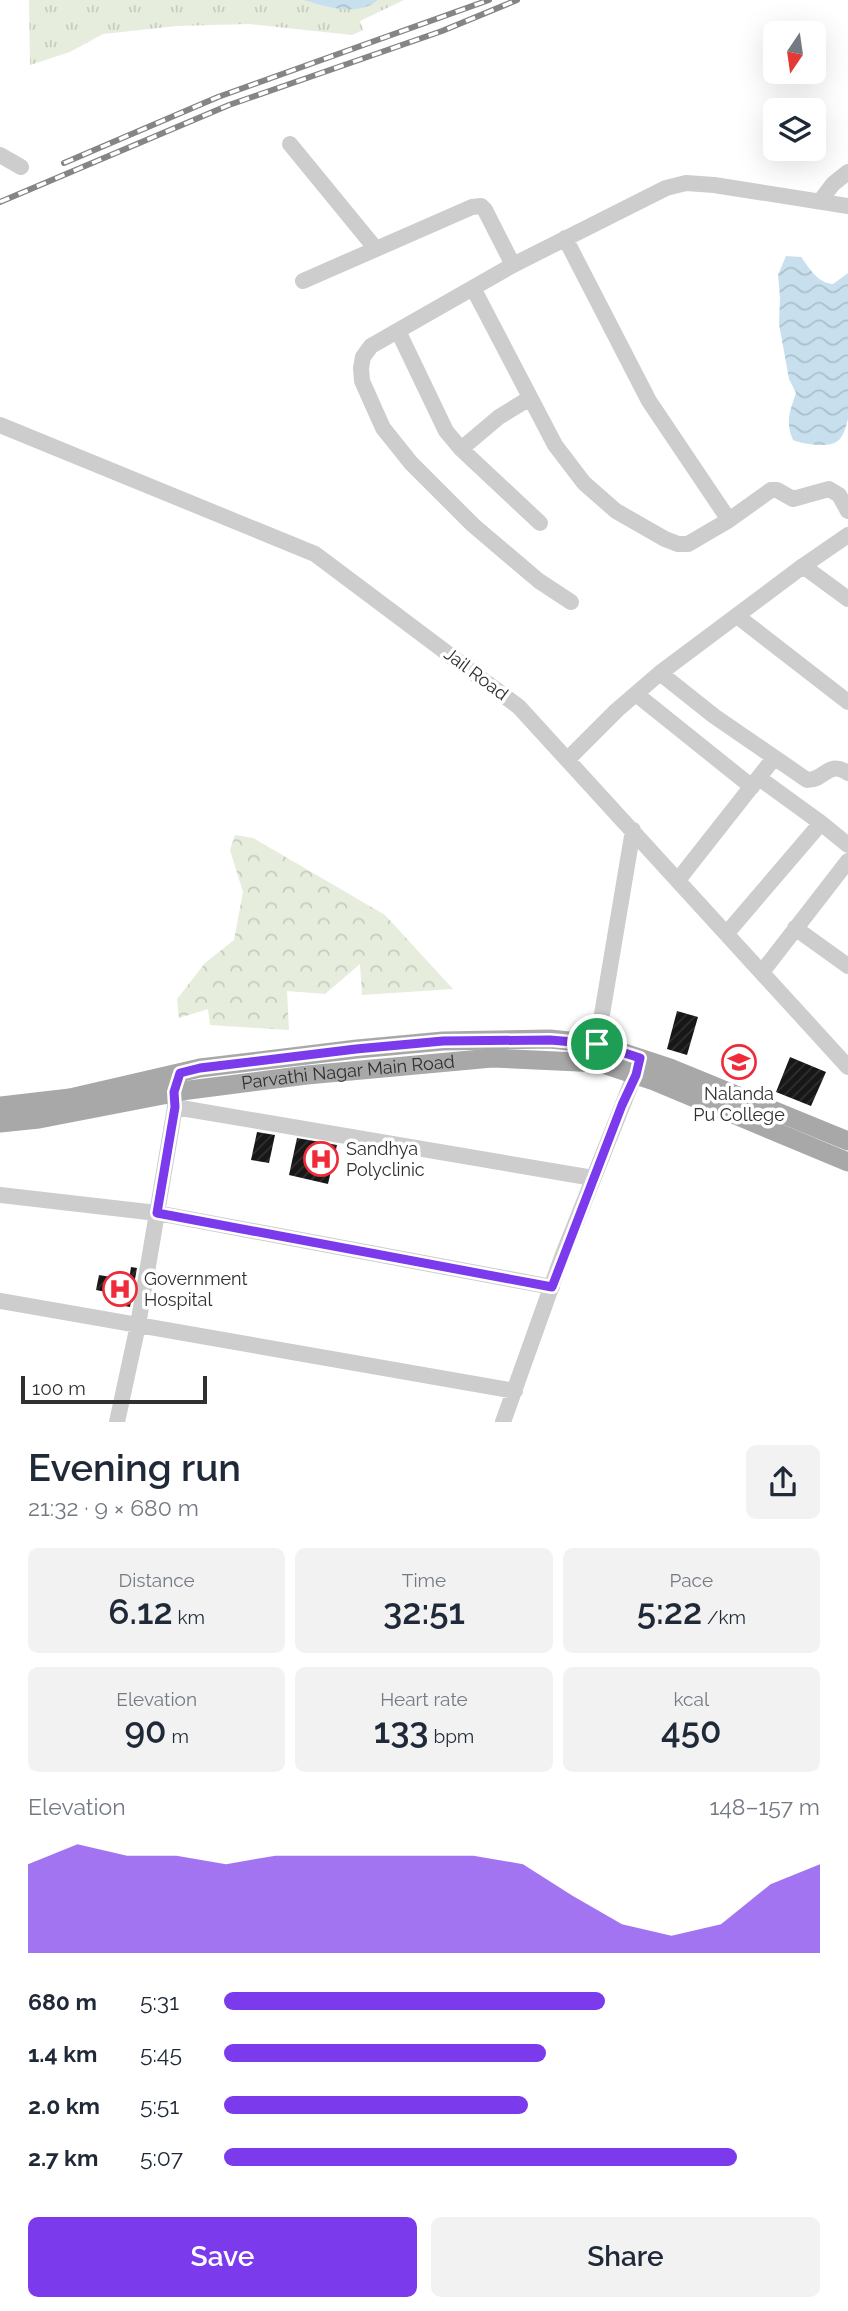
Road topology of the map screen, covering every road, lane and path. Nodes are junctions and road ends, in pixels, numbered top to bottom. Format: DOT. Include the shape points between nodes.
graph roads {
  1 [pos="290,144"];
  2 [pos="0,155"];
  3 [pos="21,167"];
  4 [pos="848,172"];
  5 [pos="820,201"];
  6 [pos="848,206"];
  7 [pos="565,238"];
  8 [pos="376,249"];
  9 [pos="513,265"];
  10 [pos="303,281"];
  11 [pos="473,288"];
  12 [pos="398,331"];
  13 [pos="530,398"];
  14 [pos="0,425"];
  15 [pos="461,449"];
  16 [pos="848,511"];
  17 [pos="729,520"];
  18 [pos="540,523"];
  19 [pos="848,535"];
  20 [pos="803,566"];
  21 [pos="848,599"];
  22 [pos="571,603"];
  23 [pos="737,616"];
  24 [pos="660,673"];
  25 [pos="636,694"];
  26 [pos="848,702"];
  27 [pos="774,758"];
  28 [pos="568,760"];
  29 [pos="848,773"];
  30 [pos="755,782"];
  31 [pos="821,823"];
  32 [pos="633,830"];
  33 [pos="848,845"];
  34 [pos="848,861"];
  35 [pos="678,880"];
  36 [pos="795,928"];
  37 [pos="727,933"];
  38 [pos="848,966"];
  39 [pos="762,971"];
  40 [pos="597,1044"];
  41 [pos="638,1067"];
  42 [pos="848,1068"];
  43 [pos="176,1091"];
  44 [pos="0,1106"];
  45 [pos="0,1124"];
  46 [pos="848,1141"];
  47 [pos="848,1162"];
  48 [pos="593,1178"];
  49 [pos="0,1195"];
  50 [pos="157,1213"];
  51 [pos="552,1287"];
  52 [pos="0,1301"];
  53 [pos="138,1325"];
  54 [pos="514,1391"];
  55 [pos="117,1422"];
  56 [pos="503,1422"];
  1 -- 8 [label="street"];
  2 -- 3 [label="street"];
  4 -- 5 [label="street"];
  5 -- 6 [label="street"];
  5 -- 7 [label="street" via="686,183 666,188"];
  7 -- 9 [label="street"];
  7 -- 17 [label="street" via="649,401"];
  8 -- 9 [label="street" via="481,206"];
  8 -- 10 [label="street"];
  9 -- 11 [label="street"];
  11 -- 12 [label="street"];
  11 -- 13 [label="street"];
  12 -- 15 [label="street" via="446,431"];
  12 -- 22 [label="street" via="371,346 361,368 362,381 383,428 473,525"];
  13 -- 15 [label="street"];
  13 -- 17 [label="street" via="555,445 584,483 616,511 678,544 688,544"];
  14 -- 28 [label="street, Jail Road" via="315,554 519,707"];
  15 -- 18 [label="street"];
  16 -- 17 [label="street" via="839,495 829,489 793,499 771,490"];
  19 -- 20 [label="street"];
  20 -- 21 [label="street"];
  20 -- 23 [label="street"];
  23 -- 24 [label="street"];
  23 -- 26 [label="street"];
  24 -- 25 [label="street"];
  24 -- 27 [label="street"];
  25 -- 28 [label="street"];
  25 -- 30 [label="street"];
  27 -- 29 [label="street" via="807,780 831,768"];
  27 -- 30 [label="street"];
  28 -- 32 [label="street, Jail Road"];
  30 -- 31 [label="street"];
  30 -- 35 [label="street"];
  31 -- 33 [label="street"];
  31 -- 37 [label="street"];
  32 -- 35 [label="street, Jail Road"];
  32 -- 40 [label="street"];
  34 -- 36 [label="street"];
  35 -- 37 [label="street, Jail Road"];
  36 -- 38 [label="street"];
  36 -- 39 [label="street"];
  37 -- 39 [label="street, Jail Road"];
  39 -- 42 [label="street, Jail Road"];
  40 -- 41 [label="main road, Parvathi Nagar Main Road"];
  40 -- 43 [label="main road, Parvathi Nagar Main Road" via="443,1041 356,1049 200,1068"];
  41 -- 43 [label="main road, Parvathi Nagar Main Road" via="492,1058"];
  41 -- 46 [label="main road, Parvathi Nagar Main Road" via="670,1068"];
  41 -- 47 [label="main road, Parvathi Nagar Main Road"];
  41 -- 48 [label="street"];
  43 -- 44 [label="main road, Parvathi Nagar Main Road"];
  43 -- 45 [label="main road, Parvathi Nagar Main Road"];
  43 -- 48 [label="street"];
  43 -- 50 [label="street"];
  48 -- 51 [label="street"];
  49 -- 50 [label="street"];
  50 -- 51 [label="street"];
  50 -- 53 [label="street"];
  51 -- 54 [label="street"];
  52 -- 53 [label="street"];
  53 -- 54 [label="street"];
  53 -- 55 [label="street"];
  54 -- 56 [label="street"];
}
